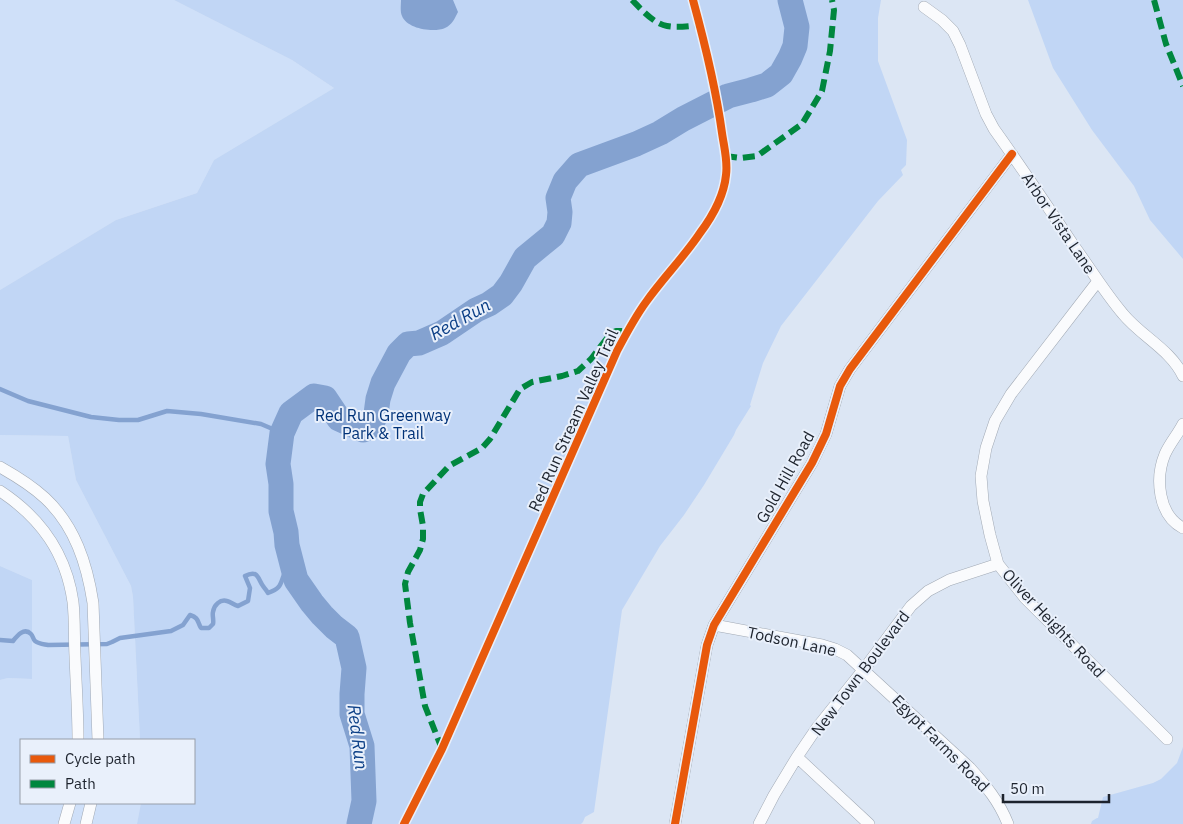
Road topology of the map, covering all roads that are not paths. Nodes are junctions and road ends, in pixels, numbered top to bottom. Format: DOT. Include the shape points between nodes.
graph roads {
  1 [pos="924,7"];
  2 [pos="1012,154"];
  3 [pos="1098,281"];
  4 [pos="1183,376"];
  5 [pos="1183,424"];
  6 [pos="0,467"];
  7 [pos="0,491"];
  8 [pos="1183,528"];
  9 [pos="998,564"];
  10 [pos="714,625"];
  11 [pos="864,669"];
  12 [pos="78,739"];
  13 [pos="98,739"];
  14 [pos="1167,739"];
  15 [pos="797,758"];
  16 [pos="70,804"];
  17 [pos="91,804"];
  18 [pos="64,824"];
  19 [pos="86,824"];
  20 [pos="675,824"];
  21 [pos="759,824"];
  22 [pos="869,824"];
  23 [pos="1008,824"];
  1 -- 2 [label="street, Arbor Vista Lane" via="953,31 986,114"];
  2 -- 3 [label="street, Arbor Vista Lane"];
  2 -- 10 [label="street, Gold Hill Road" via="850,369 840,386 826,434 812,464"];
  3 -- 4 [label="street, Arbor Vista Lane" via="1123,314 1166,353"];
  3 -- 9 [label="street, Oliver Heights Road" via="1010,394 995,421 981,476 983,501"];
  5 -- 8 [label="street" via="1166,454 1160,488 1170,518"];
  6 -- 13 [label="street" via="45,498 70,529 79,548 90,581 93,603"];
  7 -- 12 [label="street" via="42,526 66,570 73,604"];
  9 -- 11 [label="street, New Town Boulevard" via="949,580 928,591 911,606"];
  9 -- 14 [label="street, Oliver Heights Road" via="1025,598"];
  10 -- 11 [label="street, Todson Lane" via="822,645 847,655"];
  10 -- 20 [label="street, Gold Hill Road" via="707,645"];
  11 -- 15 [label="street, New Town Boulevard"];
  11 -- 23 [label="street, Egypt Farms Road" via="970,768 998,802"];
  15 -- 21 [label="street, New Town Boulevard"];
  15 -- 22 [label="street"];
  16 -- 18 [label="street"];
  17 -- 19 [label="street"];
}
